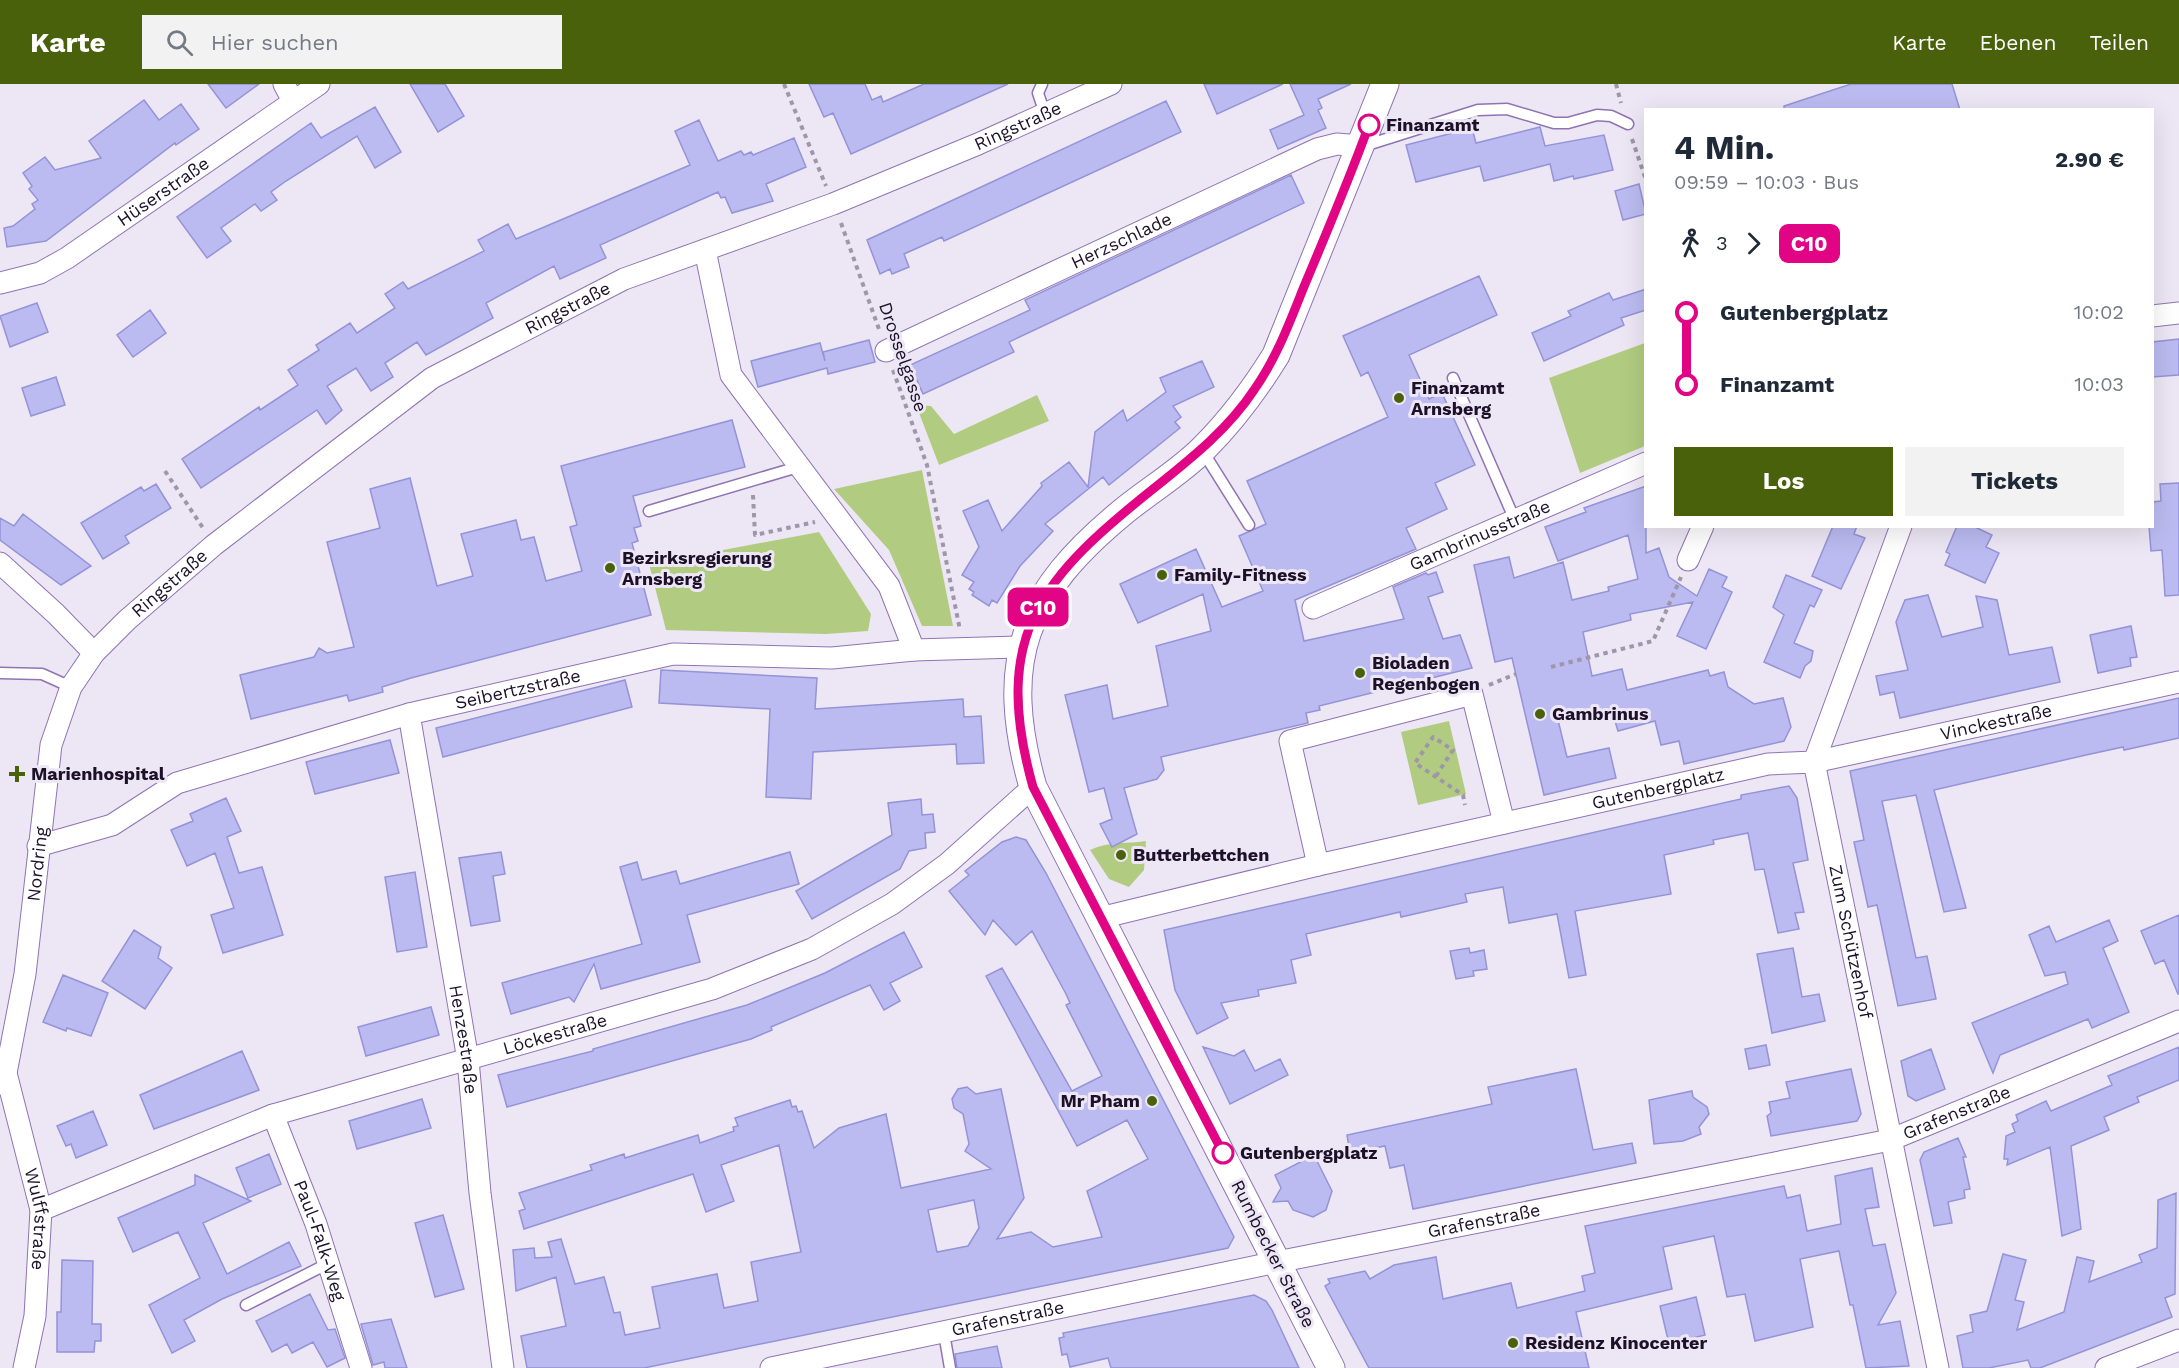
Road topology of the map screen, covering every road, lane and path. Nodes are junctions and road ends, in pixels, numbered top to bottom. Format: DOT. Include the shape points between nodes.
graph roads {
  1 [pos="318,84"];
  2 [pos="784,84"];
  3 [pos="1042,84"];
  4 [pos="1112,84"];
  5 [pos="1385,84"];
  6 [pos="289,93"];
  7 [pos="1045,114"];
  8 [pos="1628,124"];
  9 [pos="1361,146"];
  10 [pos="833,204"];
  11 [pos="705,250"];
  12 [pos="0,283"];
  13 [pos="2179,313"];
  14 [pos="2154,316"];
  15 [pos="886,351"];
  16 [pos="1453,378"];
  17 [pos="1202,450"];
  18 [pos="1644,464"];
  19 [pos="798,467"];
  20 [pos="165,471"];
  21 [pos="752,480"];
  22 [pos="649,511"];
  23 [pos="836,517"];
  24 [pos="1514,518"];
  25 [pos="1249,525"];
  26 [pos="1702,528"];
  27 [pos="1900,528"];
  28 [pos="214,545"];
  29 [pos="1688,560"];
  30 [pos="0,563"];
  31 [pos="1313,608"];
  32 [pos="1022,647"];
  33 [pos="963,648"];
  34 [pos="914,650"];
  35 [pos="94,653"];
  36 [pos="1551,667"];
  37 [pos="0,673"];
  38 [pos="1516,674"];
  39 [pos="2179,682"];
  40 [pos="71,687"];
  41 [pos="1472,694"];
  42 [pos="409,714"];
  43 [pos="1814,762"];
  44 [pos="1436,776"];
  45 [pos="1033,787"];
  46 [pos="1465,805"];
  47 [pos="1504,823"];
  48 [pos="38,846"];
  49 [pos="1318,865"];
  50 [pos="1100,918"];
  51 [pos="2179,1021"];
  52 [pos="468,1060"];
  53 [pos="3,1079"];
  54 [pos="273,1115"];
  55 [pos="1890,1140"];
  56 [pos="41,1210"];
  57 [pos="1277,1262"];
  58 [pos="328,1263"];
  59 [pos="246,1305"];
  60 [pos="944,1333"];
  61 [pos="2179,1340"];
  62 [pos="24,1368"];
  63 [pos="361,1368"];
  64 [pos="503,1368"];
  65 [pos="771,1368"];
  66 [pos="950,1368"];
  67 [pos="1332,1368"];
  68 [pos="1938,1368"];
  69 [pos="2106,1368"];
  1 -- 6 [label="street, Hüserstraße"];
  2 -- 10 [label="path, Drosselgasse"];
  3 -- 7 [label="lane" via="1038,93"];
  4 -- 7 [label="street, Ringstraße"];
  5 -- 9 [label="street, Rumbecker Straße"];
  6 -- 12 [label="street, Hüserstraße" via="67,258 40,273"];
  7 -- 10 [label="street, Ringstraße"];
  8 -- 9 [label="lane" via="1611,116 1554,123 1530,114 1478,110"];
  9 -- 15 [label="street, Herzschlade" via="1337,144 1317,149"];
  9 -- 17 [label="street, Rumbecker Straße" via="1276,355 1254,392"];
  10 -- 11 [label="street, Ringstraße"];
  10 -- 15 [label="path, Drosselgasse"];
  11 -- 19 [label="street" via="731,375"];
  11 -- 28 [label="street, Ringstraße" via="624,279 432,378"];
  13 -- 14 [label="street"];
  15 -- 33 [label="path, Drosselgasse" via="927,465"];
  16 -- 24 [label="lane"];
  17 -- 25 [label="lane"];
  17 -- 32 [label="street, Rumbecker Straße" via="1085,544 1054,580 1035,612"];
  18 -- 24 [label="street, Gambrinusstraße"];
  19 -- 21 [label="lane"];
  19 -- 23 [label="street"];
  20 -- 28 [label="path"];
  21 -- 22 [label="lane"];
  21 -- 23 [label="path" via="755,535"];
  23 -- 34 [label="street" via="889,586"];
  24 -- 31 [label="street, Gambrinusstraße"];
  26 -- 29 [label="street"];
  27 -- 43 [label="street"];
  28 -- 35 [label="street, Ringstraße"];
  29 -- 36 [label="path" via="1653,641"];
  30 -- 35 [label="street"];
  32 -- 33 [label="street, Seibertzstraße"];
  32 -- 45 [label="street, Rumbecker Straße" via="1018,706 1022,750"];
  33 -- 34 [label="street, Seibertzstraße"];
  34 -- 42 [label="street, Seibertzstraße" via="832,658 673,654"];
  35 -- 40 [label="street, Nordring"];
  37 -- 40 [label="lane" via="42,674"];
  38 -- 41 [label="path"];
  39 -- 43 [label="street, Vinckestraße"];
  40 -- 48 [label="street, Nordring" via="51,745"];
  41 -- 47 [label="street"];
  41 -- 49 [label="street" via="1290,741"];
  42 -- 48 [label="street, Seibertzstraße" via="177,783 112,825"];
  42 -- 52 [label="street, Henzestraße"];
  43 -- 47 [label="street, Gutenbergplatz" via="1768,765"];
  43 -- 55 [label="street, Zum Schützenhof"];
  44 -- 44 [label="path" via="1415,763 1433,737 1453,750"];
  44 -- 46 [label="path" via="1463,795"];
  45 -- 50 [label="street, Rumbecker Straße"];
  45 -- 52 [label="street, Löckestraße" via="947,864 892,904 812,949 712,989"];
  47 -- 49 [label="street, Gutenbergplatz"];
  48 -- 53 [label="street, Nordring" via="25,975"];
  49 -- 50 [label="street, Gutenbergplatz"];
  50 -- 57 [label="street, Rumbecker Straße"];
  51 -- 55 [label="street, Grafenstraße"];
  52 -- 54 [label="street, Löckestraße"];
  52 -- 64 [label="street, Henzestraße" via="480,1193"];
  53 -- 56 [label="street, Wulffstraße"];
  54 -- 56 [label="street, Löckestraße"];
  54 -- 58 [label="street, Paul-Falk-Weg"];
  55 -- 57 [label="street, Grafenstraße"];
  55 -- 68 [label="street, Zum Schützenhof"];
  56 -- 62 [label="street, Wulffstraße" via="35,1316"];
  57 -- 60 [label="street, Grafenstraße"];
  57 -- 67 [label="street, Rumbecker Straße"];
  58 -- 59 [label="lane"];
  58 -- 63 [label="street, Paul-Falk-Weg"];
  60 -- 65 [label="street, Grafenstraße"];
  60 -- 66 [label="lane"];
  61 -- 69 [label="street"];
}
